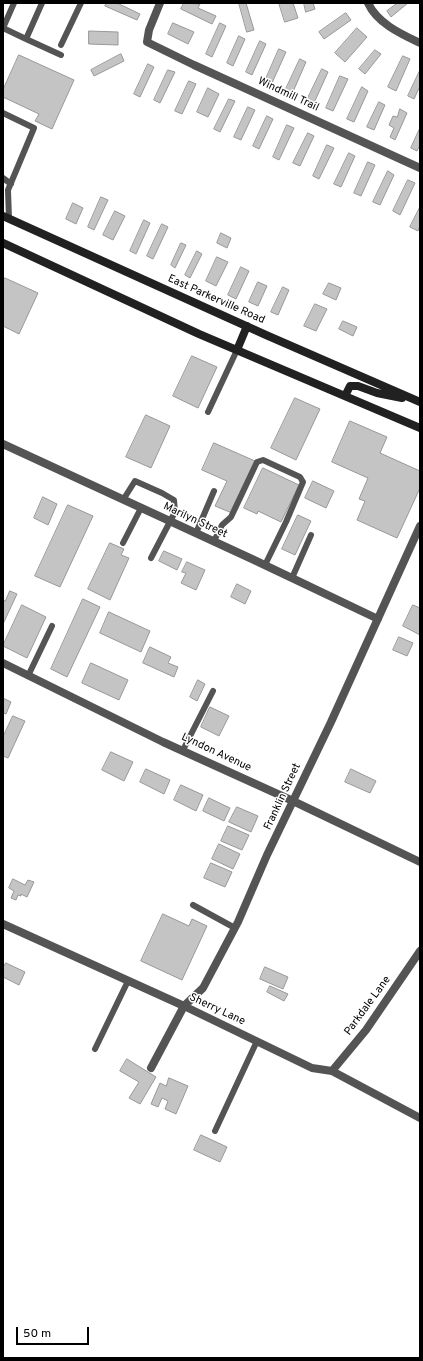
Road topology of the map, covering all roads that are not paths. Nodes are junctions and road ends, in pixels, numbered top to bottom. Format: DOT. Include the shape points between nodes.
graph roads {
  1 [pos="14,3"];
  2 [pos="42,3"];
  3 [pos="81,3"];
  4 [pos="160,3"];
  5 [pos="368,3"];
  6 [pos="3,28"];
  7 [pos="26,39"];
  8 [pos="420,43"];
  9 [pos="61,45"];
  10 [pos="61,55"];
  11 [pos="3,112"];
  12 [pos="420,168"];
  13 [pos="3,178"];
  14 [pos="9,187"];
  15 [pos="3,195"];
  16 [pos="6,217"];
  17 [pos="3,243"];
  18 [pos="247,326"];
  19 [pos="237,350"];
  20 [pos="345,396"];
  21 [pos="420,402"];
  22 [pos="208,412"];
  23 [pos="420,428"];
  24 [pos="3,444"];
  25 [pos="214,491"];
  26 [pos="123,500"];
  27 [pos="141,508"];
  28 [pos="171,522"];
  29 [pos="420,526"];
  30 [pos="196,533"];
  31 [pos="311,535"];
  32 [pos="214,541"];
  33 [pos="123,543"];
  34 [pos="151,558"];
  35 [pos="265,565"];
  36 [pos="292,578"];
  37 [pos="378,619"];
  38 [pos="52,626"];
  39 [pos="3,663"];
  40 [pos="28,676"];
  41 [pos="213,691"];
  42 [pos="183,750"];
  43 [pos="293,801"];
  44 [pos="420,862"];
  45 [pos="193,905"];
  46 [pos="3,924"];
  47 [pos="235,928"];
  48 [pos="420,951"];
  49 [pos="128,981"];
  50 [pos="184,1006"];
  51 [pos="257,1041"];
  52 [pos="95,1049"];
  53 [pos="151,1068"];
  54 [pos="332,1071"];
  55 [pos="420,1118"];
  56 [pos="215,1131"];
  1 -- 6 [label="lane"];
  2 -- 7 [label="lane"];
  3 -- 9 [label="lane"];
  4 -- 12 [label="street, Windmill Trail" via="147,42"];
  5 -- 8 [label="street" via="381,20"];
  6 -- 7 [label="lane"];
  7 -- 10 [label="lane"];
  11 -- 14 [label="lane" via="34,128"];
  13 -- 14 [label="lane"];
  14 -- 15 [label="lane"];
  14 -- 16 [label="lane"];
  16 -- 18 [label="main road, East Parkerville Road"];
  17 -- 19 [label="main road"];
  18 -- 19 [label="main road"];
  18 -- 21 [label="main road, East Parkerville Road"];
  19 -- 20 [label="main road"];
  19 -- 22 [label="lane"];
  20 -- 21 [label="main road" via="350,386 358,386 377,393"];
  20 -- 23 [label="main road"];
  24 -- 26 [label="street, Marilyn Street"];
  25 -- 30 [label="lane"];
  26 -- 27 [label="street, Marilyn Street"];
  26 -- 28 [label="lane" via="135,481 162,493 174,500 175,512"];
  27 -- 28 [label="street, Marilyn Street"];
  27 -- 33 [label="lane"];
  28 -- 30 [label="street, Marilyn Street"];
  28 -- 34 [label="lane"];
  29 -- 37 [label="street, Franklin Street"];
  30 -- 32 [label="street, Marilyn Street"];
  31 -- 36 [label="lane"];
  32 -- 35 [label="street, Marilyn Street"];
  32 -- 35 [label="lane" via="222,525 231,518 257,462 263,460 300,477 303,482"];
  35 -- 36 [label="street, Marilyn Street"];
  36 -- 37 [label="street, Marilyn Street"];
  37 -- 43 [label="street, Franklin Street"];
  38 -- 40 [label="lane"];
  39 -- 40 [label="street, Lyndon Avenue"];
  40 -- 42 [label="street, Lyndon Avenue"];
  41 -- 42 [label="lane"];
  42 -- 43 [label="street, Lyndon Avenue"];
  43 -- 44 [label="street, Lyndon Avenue"];
  43 -- 47 [label="street, Franklin Street"];
  45 -- 47 [label="lane"];
  46 -- 49 [label="street, Sherry Lane"];
  47 -- 50 [label="street, Franklin Street" via="203,988"];
  48 -- 54 [label="street, Parkdale Lane" via="366,1030"];
  49 -- 50 [label="street, Sherry Lane"];
  49 -- 52 [label="lane"];
  50 -- 51 [label="street, Sherry Lane"];
  50 -- 53 [label="street, Franklin Street"];
  51 -- 54 [label="street, Sherry Lane" via="312,1068"];
  51 -- 56 [label="lane"];
  54 -- 55 [label="street, Sherry Lane"];
}
